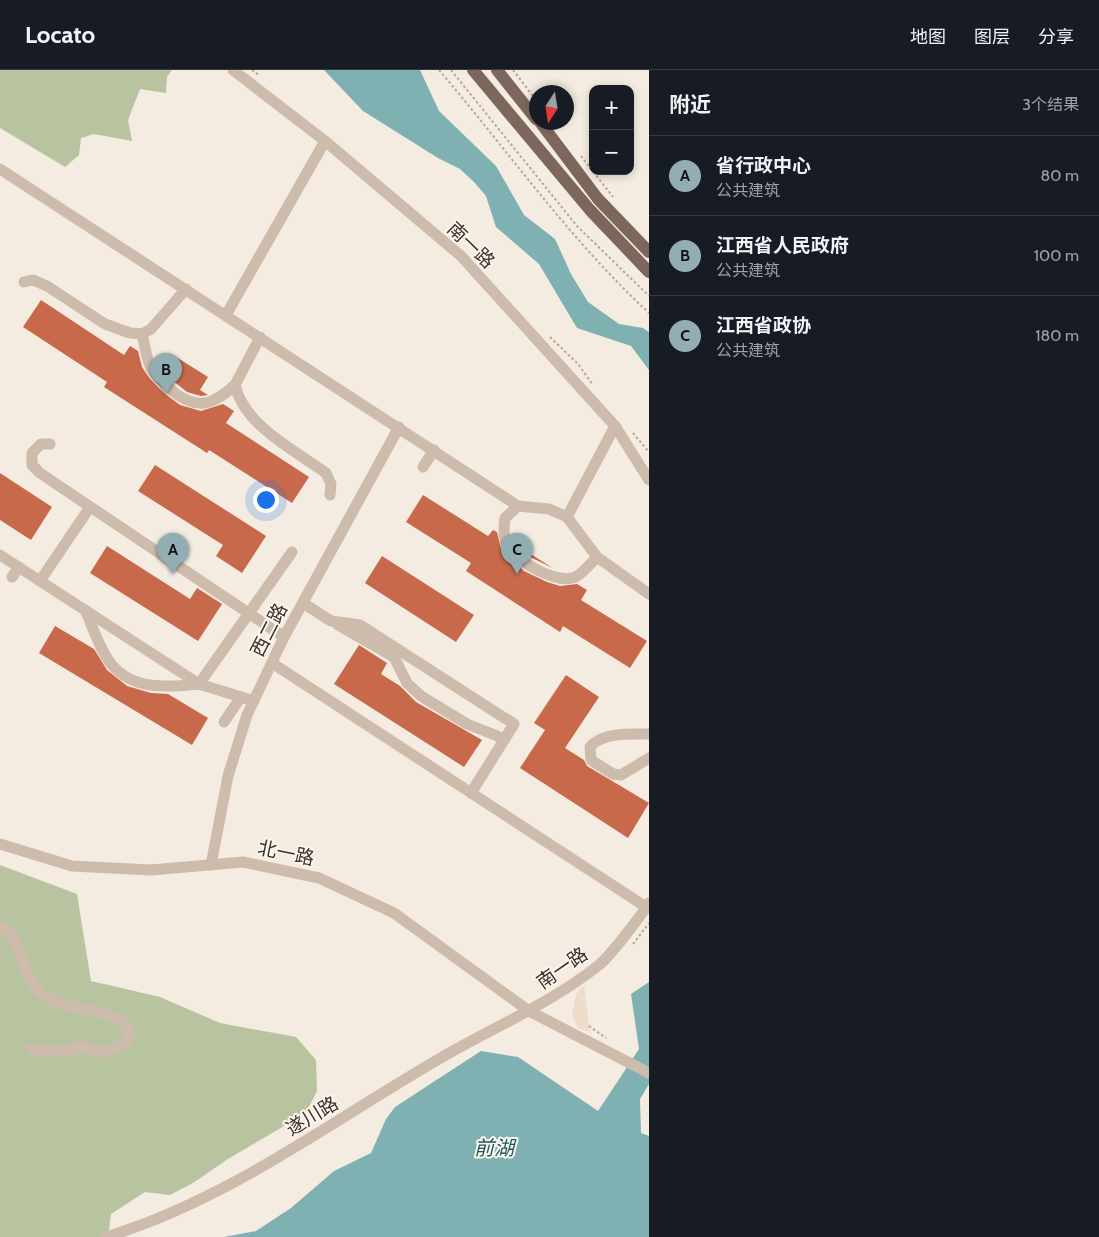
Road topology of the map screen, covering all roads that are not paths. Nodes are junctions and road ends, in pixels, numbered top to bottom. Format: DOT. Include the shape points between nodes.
graph roads {
  1 [pos="233,70"];
  2 [pos="472,70"];
  3 [pos="497,70"];
  4 [pos="529,109"];
  5 [pos="546,130"];
  6 [pos="325,141"];
  7 [pos="0,169"];
  8 [pos="649,252"];
  9 [pos="649,272"];
  10 [pos="24,282"];
  11 [pos="186,289"];
  12 [pos="226,315"];
  13 [pos="142,334"];
  14 [pos="260,337"];
  15 [pos="235,385"];
  16 [pos="615,426"];
  17 [pos="399,427"];
  18 [pos="50,444"];
  19 [pos="434,450"];
  20 [pos="424,467"];
  21 [pos="649,480"];
  22 [pos="330,496"];
  23 [pos="518,506"];
  24 [pos="90,507"];
  25 [pos="568,517"];
  26 [pos="292,552"];
  27 [pos="0,555"];
  28 [pos="597,557"];
  29 [pos="19,567"];
  30 [pos="12,578"];
  31 [pos="40,580"];
  32 [pos="649,594"];
  33 [pos="303,604"];
  34 [pos="85,610"];
  35 [pos="249,613"];
  36 [pos="331,621"];
  37 [pos="284,637"];
  38 [pos="272,663"];
  39 [pos="199,684"];
  40 [pos="240,697"];
  41 [pos="254,701"];
  42 [pos="224,722"];
  43 [pos="649,734"];
  44 [pos="505,740"];
  45 [pos="649,758"];
  46 [pos="471,793"];
  47 [pos="0,844"];
  48 [pos="210,865"];
  49 [pos="648,905"];
  50 [pos="0,926"];
  51 [pos="529,1011"];
  52 [pos="31,1049"];
  53 [pos="649,1073"];
  54 [pos="106,1237"];
  1 -- 6 [label="street, 南一路"];
  2 -- 9 [label="main road" via="590,210"];
  3 -- 4 [label="main road"];
  5 -- 8 [label="main road" via="598,199"];
  6 -- 12 [label="street"];
  6 -- 16 [label="street, 南一路" via="461,256"];
  7 -- 11 [label="street"];
  10 -- 13 [label="street" via="33,280 47,286 105,324"];
  11 -- 12 [label="street"];
  11 -- 13 [label="street" via="151,329"];
  12 -- 14 [label="street"];
  13 -- 15 [label="street" via="150,367 168,388 189,400 207,403"];
  14 -- 15 [label="street"];
  14 -- 17 [label="street"];
  15 -- 22 [label="street" via="238,396 255,419 326,473 331,484"];
  16 -- 21 [label="street, 南一路"];
  16 -- 25 [label="street"];
  17 -- 19 [label="street"];
  17 -- 33 [label="street, 西二路"];
  18 -- 24 [label="street" via="41,444 32,452 32,466"];
  19 -- 20 [label="street"];
  19 -- 23 [label="street"];
  23 -- 25 [label="street" via="549,509"];
  23 -- 28 [label="street" via="505,518 506,544 530,565 558,579 576,577"];
  24 -- 31 [label="street"];
  24 -- 35 [label="street"];
  25 -- 28 [label="street"];
  26 -- 35 [label="street"];
  27 -- 29 [label="street"];
  28 -- 32 [label="street"];
  29 -- 30 [label="street"];
  29 -- 31 [label="street"];
  31 -- 34 [label="street"];
  33 -- 36 [label="street"];
  33 -- 37 [label="street, 西二路"];
  34 -- 39 [label="street"];
  34 -- 39 [label="street" via="112,665 130,678 142,684 166,687"];
  35 -- 37 [label="street"];
  35 -- 39 [label="street"];
  36 -- 44 [label="street" via="394,657 407,683 421,696 467,724"];
  36 -- 44 [label="street" via="360,625 514,724"];
  37 -- 38 [label="street, 西二路"];
  38 -- 41 [label="street, 西二路"];
  38 -- 46 [label="street"];
  39 -- 40 [label="street"];
  40 -- 41 [label="street"];
  40 -- 42 [label="street"];
  41 -- 48 [label="street, 西二路" via="228,776"];
  43 -- 45 [label="street" via="595,740 590,747 591,760 613,774 621,775"];
  44 -- 46 [label="street"];
  46 -- 49 [label="street"];
  47 -- 48 [label="street, 北一路" via="72,866 151,870"];
  48 -- 51 [label="street, 北一路" via="244,862 319,878 394,913"];
  49 -- 51 [label="street, 南一路" via="600,964"];
  50 -- 52 [label="street" via="12,933 30,979 40,993 59,1004 122,1020 130,1034 127,1042 104,1053 85,1048 59,1052"];
  51 -- 53 [label="street, 北一路"];
  51 -- 54 [label="street, 遂川路" via="439,1058 230,1186"];
}
